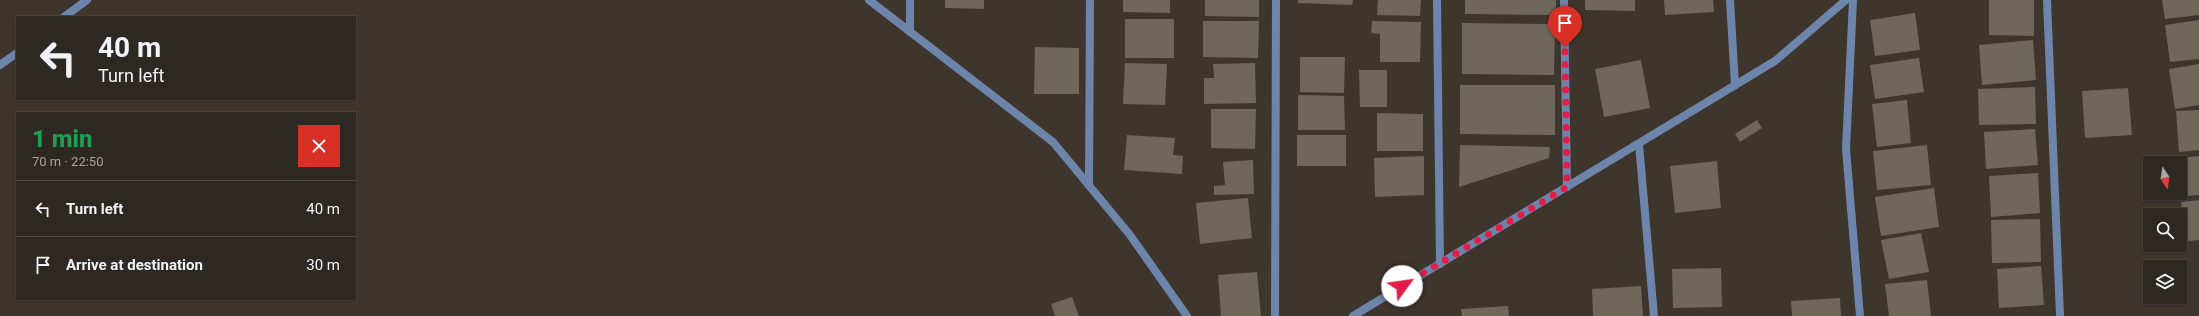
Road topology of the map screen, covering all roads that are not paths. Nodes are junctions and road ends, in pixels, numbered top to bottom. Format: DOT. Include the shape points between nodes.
graph roads {
  1 [pos="87,0"];
  2 [pos="869,0"];
  3 [pos="910,0"];
  4 [pos="1090,0"];
  5 [pos="1276,0"];
  6 [pos="1437,0"];
  7 [pos="1564,0"];
  8 [pos="1730,0"];
  9 [pos="1846,0"];
  10 [pos="1853,0"];
  11 [pos="2047,0"];
  12 [pos="65,16"];
  13 [pos="910,32"];
  14 [pos="16,53"];
  15 [pos="0,65"];
  16 [pos="1735,85"];
  17 [pos="1639,144"];
  18 [pos="1089,186"];
  19 [pos="1567,187"];
  20 [pos="1440,264"];
  21 [pos="1187,316"];
  22 [pos="1275,316"];
  23 [pos="1352,316"];
  24 [pos="1654,316"];
  25 [pos="1860,316"];
  26 [pos="2060,316"];
  1 -- 12 [label="street"];
  2 -- 13 [label="street"];
  3 -- 13 [label="street"];
  4 -- 18 [label="street"];
  5 -- 22 [label="street"];
  6 -- 20 [label="street"];
  7 -- 19 [label="street"];
  8 -- 16 [label="street"];
  9 -- 16 [label="street" via="1775,61"];
  10 -- 25 [label="street" via="1846,149"];
  11 -- 26 [label="street"];
  13 -- 18 [label="street" via="1053,142"];
  14 -- 15 [label="street"];
  16 -- 17 [label="street"];
  17 -- 19 [label="street"];
  17 -- 24 [label="street"];
  18 -- 21 [label="street" via="1130,235"];
  19 -- 20 [label="street"];
  20 -- 23 [label="street"];
}
